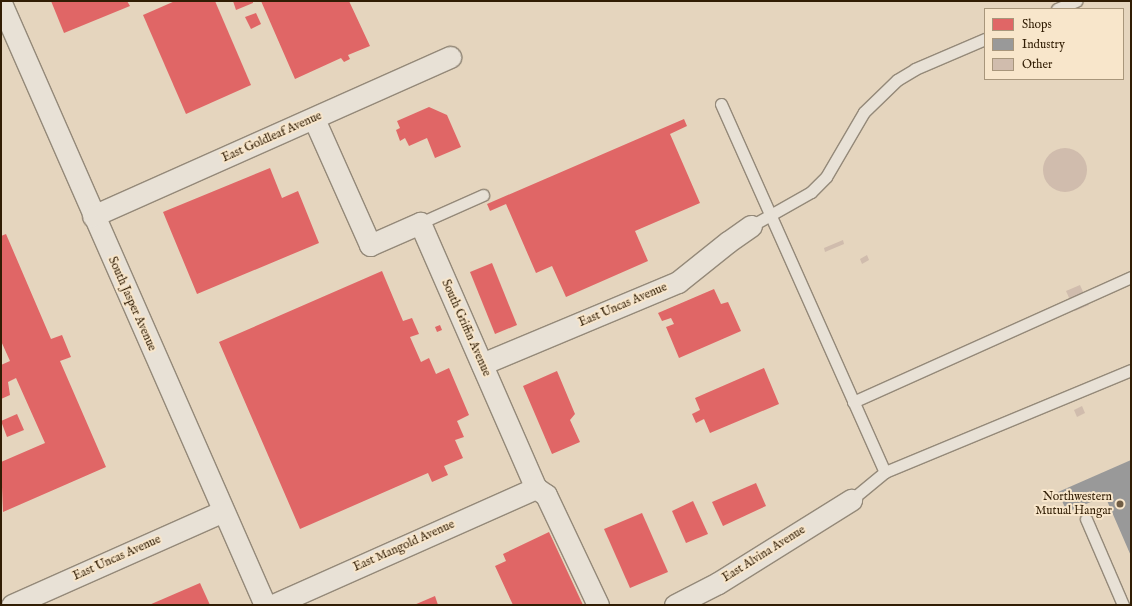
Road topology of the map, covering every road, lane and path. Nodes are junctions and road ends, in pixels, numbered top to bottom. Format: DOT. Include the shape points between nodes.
graph roads {
  1 [pos="1076,1"];
  2 [pos="1,3"];
  3 [pos="1059,8"];
  4 [pos="984,40"];
  5 [pos="450,57"];
  6 [pos="721,104"];
  7 [pos="314,118"];
  8 [pos="483,195"];
  9 [pos="93,216"];
  10 [pos="771,216"];
  11 [pos="420,223"];
  12 [pos="751,226"];
  13 [pos="1131,277"];
  14 [pos="482,364"];
  15 [pos="1131,370"];
  16 [pos="853,402"];
  17 [pos="885,472"];
  18 [pos="536,488"];
  19 [pos="851,500"];
  20 [pos="223,511"];
  21 [pos="1086,519"];
  22 [pos="12,605"];
  23 [pos="266,605"];
  24 [pos="273,605"];
  25 [pos="598,605"];
  26 [pos="675,605"];
  27 [pos="1123,605"];
  1 -- 3 [label="lane"];
  2 -- 9 [label="street, South Jasper Avenue"];
  4 -- 10 [label="lane" via="916,69 897,80 864,112 826,177 811,192"];
  5 -- 7 [label="street, East Goldleaf Avenue"];
  6 -- 10 [label="lane"];
  7 -- 9 [label="street, East Goldleaf Avenue"];
  7 -- 11 [label="street" via="370,245"];
  8 -- 11 [label="lane"];
  9 -- 20 [label="street, South Jasper Avenue"];
  10 -- 12 [label="lane"];
  10 -- 16 [label="lane"];
  11 -- 14 [label="street, South Griffin Avenue"];
  12 -- 14 [label="street, East Uncas Avenue" via="678,282"];
  13 -- 16 [label="lane"];
  14 -- 18 [label="street, South Griffin Avenue"];
  15 -- 17 [label="lane"];
  16 -- 17 [label="lane"];
  17 -- 19 [label="lane"];
  18 -- 24 [label="street, East Mangold Avenue"];
  18 -- 25 [label="street, South Griffin Avenue" via="546,495"];
  19 -- 26 [label="street, East Alvina Avenue" via="718,583"];
  20 -- 22 [label="street, East Uncas Avenue"];
  20 -- 23 [label="street, South Jasper Avenue"];
  21 -- 27 [label="lane"];
}
